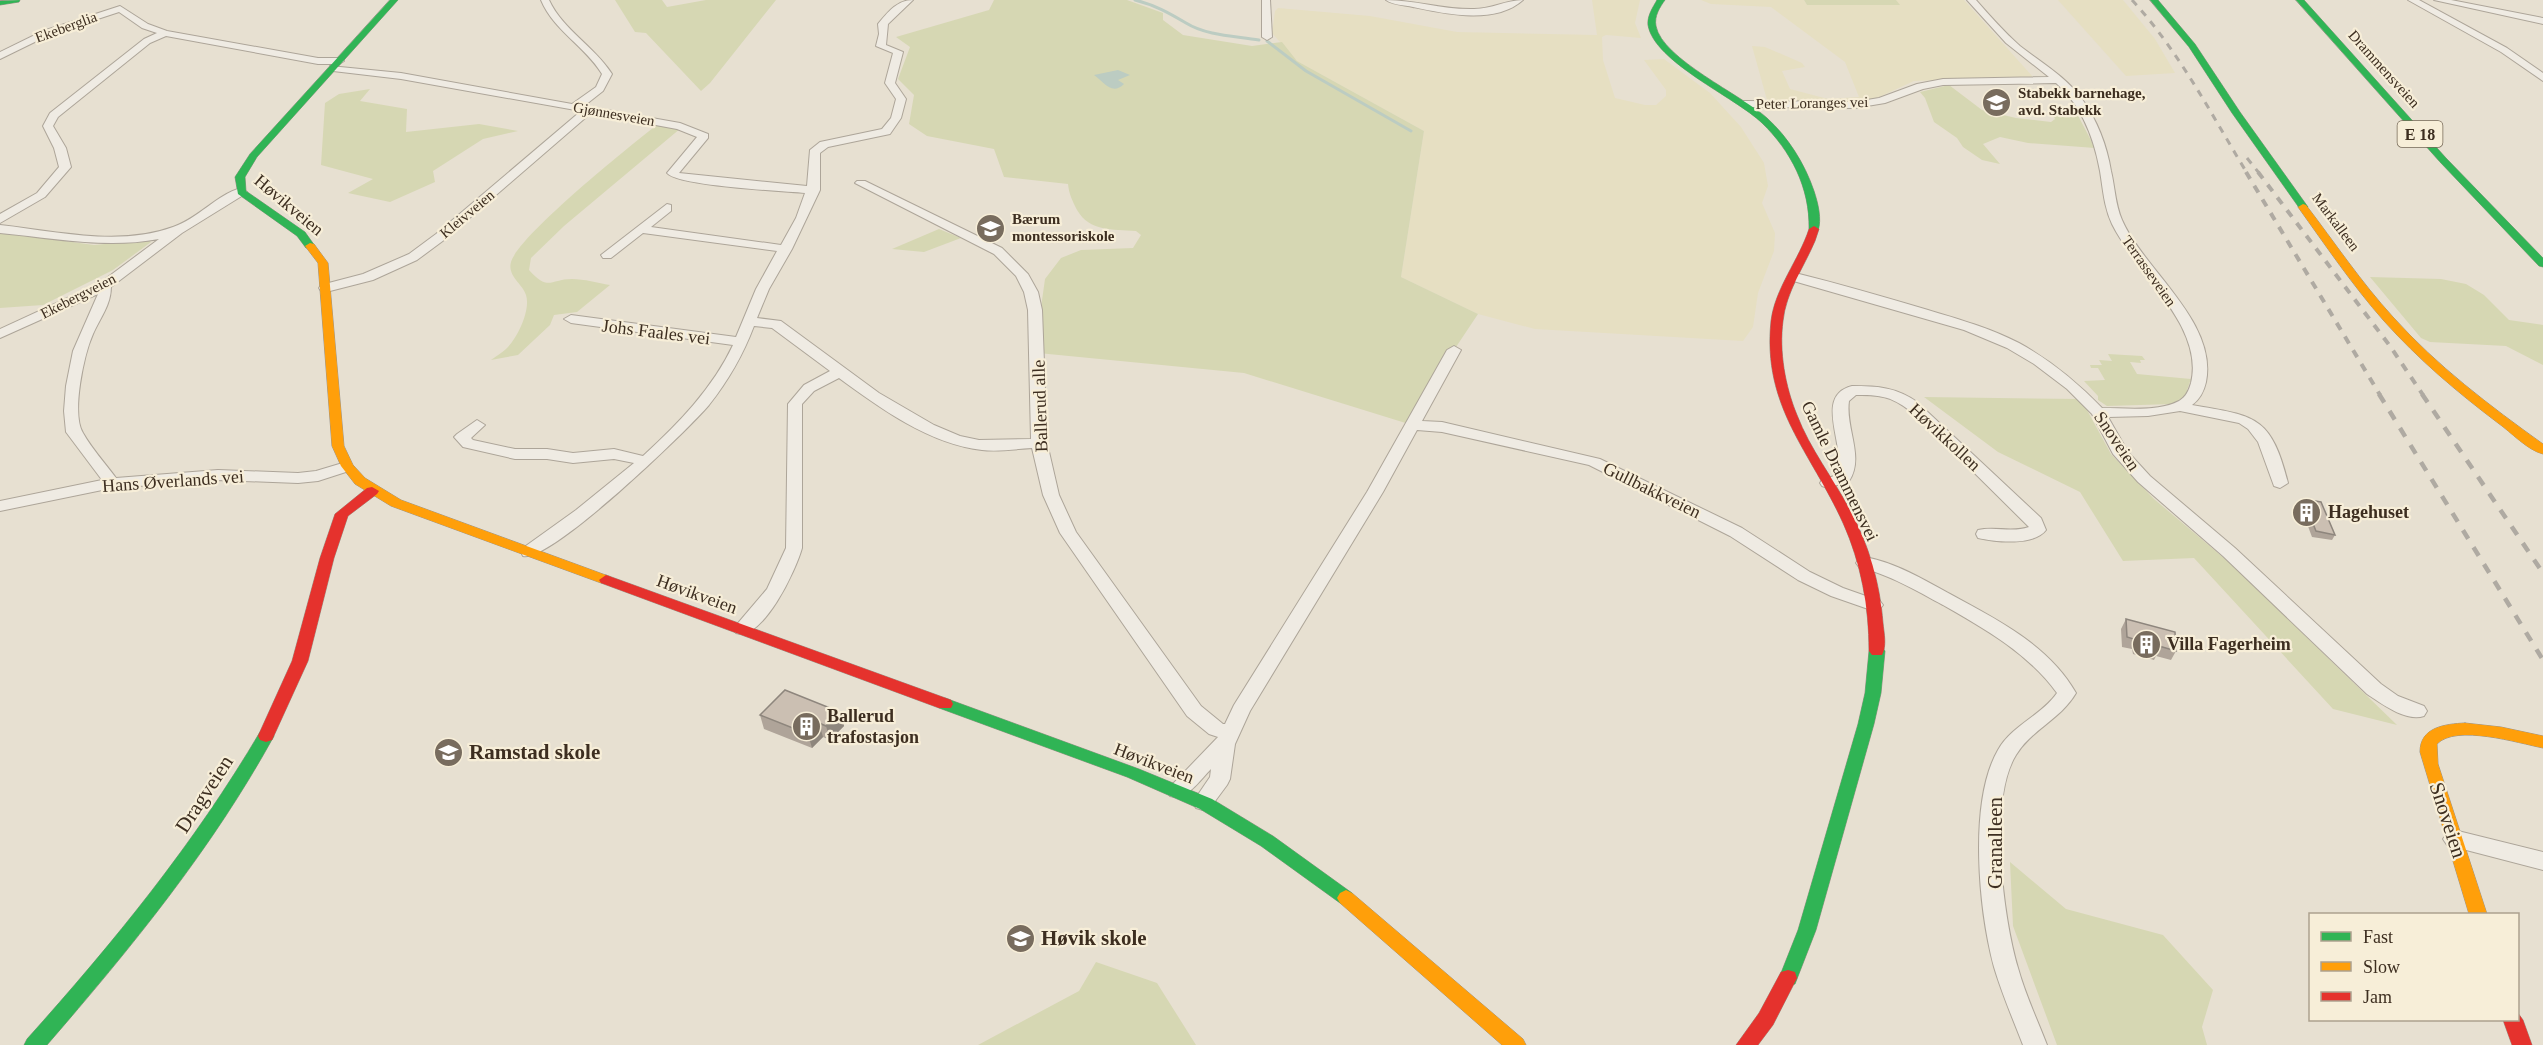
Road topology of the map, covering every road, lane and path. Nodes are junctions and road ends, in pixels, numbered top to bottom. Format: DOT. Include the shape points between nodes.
graph roads {
  1 [pos="16,0"];
  2 [pos="394,0"];
  3 [pos="545,0"];
  4 [pos="909,0"];
  5 [pos="1266,0"];
  6 [pos="1390,0"];
  7 [pos="1519,0"];
  8 [pos="1661,0"];
  9 [pos="1971,0"];
  10 [pos="2154,0"];
  11 [pos="2300,0"];
  12 [pos="2317,0"];
  13 [pos="2412,0"];
  14 [pos="2438,0"];
  15 [pos="1407,2"];
  16 [pos="0,3"];
  17 [pos="120,4"];
  18 [pos="2543,21"];
  19 [pos="165,33"];
  20 [pos="1267,37"];
  21 [pos="2357,43"];
  22 [pos="0,56"];
  23 [pos="338,62"];
  24 [pos="2543,78"];
  25 [pos="2057,80"];
  26 [pos="1744,104"];
  27 [pos="574,107"];
  28 [pos="589,110"];
  29 [pos="861,183"];
  30 [pos="814,190"];
  31 [pos="241,192"];
  32 [pos="667,207"];
  33 [pos="0,219"];
  34 [pos="0,229"];
  35 [pos="641,229"];
  36 [pos="179,230"];
  37 [pos="786,249"];
  38 [pos="606,255"];
  39 [pos="2543,264"];
  40 [pos="1795,277"];
  41 [pos="105,286"];
  42 [pos="326,288"];
  43 [pos="571,320"];
  44 [pos="750,322"];
  45 [pos="0,334"];
  46 [pos="741,342"];
  47 [pos="1454,350"];
  48 [pos="842,371"];
  49 [pos="2182,406"];
  50 [pos="2098,412"];
  51 [pos="477,425"];
  52 [pos="1412,425"];
  53 [pos="1039,443"];
  54 [pos="2543,450"];
  55 [pos="646,461"];
  56 [pos="346,467"];
  57 [pos="112,483"];
  58 [pos="1828,483"];
  59 [pos="2280,483"];
  60 [pos="372,491"];
  61 [pos="388,500"];
  62 [pos="0,506"];
  63 [pos="340,527"];
  64 [pos="1984,534"];
  65 [pos="529,552"];
  66 [pos="1865,562"];
  67 [pos="1874,605"];
  68 [pos="742,629"];
  69 [pos="2417,711"];
  70 [pos="1228,739"];
  71 [pos="2543,742"];
  72 [pos="1178,790"];
  73 [pos="1203,802"];
  74 [pos="2454,839"];
  75 [pos="2543,861"];
  76 [pos="2477,913"];
  77 [pos="2513,1021"];
  78 [pos="34,1045"];
  79 [pos="1516,1045"];
  80 [pos="1746,1045"];
  81 [pos="2035,1045"];
  82 [pos="2522,1045"];
  1 -- 16 [label="main road"];
  2 -- 23 [label="main road, Høvikveien"];
  3 -- 27 [label="street" via="552,15 607,74 591,96"];
  4 -- 30 [label="street, Johs Faales vei" via="883,24 881,46 898,52 890,82 901,99 896,118 886,132 824,144 814,152"];
  5 -- 20 [label="street"];
  6 -- 15 [label="street"];
  7 -- 15 [label="street" via="1496,9 1471,12"];
  8 -- 26 [label="main road, Gamle Drammensvei" via="1652,25 1660,42 1678,60"];
  9 -- 25 [label="street, Terrasseveien" via="2013,45"];
  10 -- 54 [label="main road, Markalleen" via="2182,30 2246,128 2388,319 2449,378"];
  11 -- 39 [label="main road, Drammensveien / E 18" via="2443,160"];
  12 -- 21 [label="main road, Drammensveien"];
  13 -- 24 [label="street" via="2504,50"];
  14 -- 18 [label="street"];
  17 -- 19 [label="street, Ekeberglia" via="145,26"];
  17 -- 22 [label="street, Ekeberglia"];
  19 -- 23 [label="street, Gjønnesveien"];
  19 -- 33 [label="street" via="147,41 54,115 48,126 65,167 41,195"];
  23 -- 27 [label="street, Gjønnesveien"];
  23 -- 31 [label="main road, Høvikveien" via="246,165 239,183"];
  25 -- 26 [label="street, Peter Loranges vei" via="1942,82 1856,105"];
  25 -- 49 [label="street, Terrasseveien" via="2082,107 2098,142 2117,222 2192,335 2198,352 2198,385"];
  26 -- 40 [label="main road, Gamle Drammensvei" via="1777,135 1812,200 1814,228"];
  27 -- 28 [label="street, Gjønnesveien"];
  28 -- 30 [label="street, Gjønnesveien" via="680,126 704,136 678,165 675,175"];
  28 -- 42 [label="street, Kleivveien" via="413,257 368,277"];
  29 -- 53 [label="street, Ballerud alle" via="998,251 1022,274 1035,310"];
  30 -- 37 [label="street, Johs Faales vei"];
  31 -- 36 [label="street, Ekebergveien"];
  31 -- 42 [label="main road, Høvikveien" via="308,241 322,263"];
  32 -- 35 [label="street"];
  34 -- 36 [label="street" via="120,240"];
  35 -- 37 [label="street"];
  35 -- 38 [label="street"];
  36 -- 41 [label="street, Ekebergveien"];
  37 -- 44 [label="street, Johs Faales vei" via="764,284"];
  40 -- 50 [label="street, Snoveien" via="1928,314 2012,345 2072,386"];
  40 -- 58 [label="main road, Gamle Drammensvei" via="1779,315 1784,393 1799,434"];
  41 -- 45 [label="street, Ekebergveien"];
  41 -- 57 [label="street" via="105,297 83,340 72,394 72,424"];
  42 -- 56 [label="main road, Høvikveien" via="337,432"];
  43 -- 46 [label="street, Johs Faales vei"];
  44 -- 46 [label="street, Johs Faales vei"];
  44 -- 48 [label="street" via="776,324"];
  46 -- 55 [label="street, Johs Faales vei" via="723,376"];
  47 -- 52 [label="street"];
  48 -- 53 [label="street" via="903,415 956,440 978,445"];
  48 -- 68 [label="street" via="806,390 795,404 794,548 777,589"];
  49 -- 50 [label="street"];
  49 -- 59 [label="street" via="2245,420 2274,456"];
  50 -- 69 [label="street, Snoveien" via="2121,454 2144,479 2246,568 2374,689"];
  51 -- 55 [label="street" via="462,437 468,444 515,454 573,459 614,454"];
  52 -- 67 [label="street, Gullbakkveien" via="1442,428 1594,462 1726,527 1804,576"];
  52 -- 70 [label="street" via="1241,710"];
  53 -- 70 [label="street, Ballerud alle" via="1051,495 1068,533 1194,711"];
  55 -- 65 [label="street, Johs Faales vei"];
  56 -- 57 [label="street, Hans Øverlands vei" via="298,478 218,475"];
  56 -- 60 [label="main road, Høvikveien"];
  57 -- 62 [label="street, Hans Øverlands vei"];
  58 -- 64 [label="street, Høvikkollen" via="1843,480 1850,466 1840,427 1842,399 1862,389 1895,394 1928,418 2035,522 2038,530 2021,536"];
  58 -- 66 [label="main road, Gamle Drammensvei"];
  60 -- 61 [label="main road, Høvikveien"];
  60 -- 63 [label="main road, Dragveien" via="342,514"];
  61 -- 63 [label="main road"];
  61 -- 65 [label="main road, Høvikveien"];
  63 -- 78 [label="main road, Dragveien" via="331,545 295,674 233,792 142,918"];
  65 -- 68 [label="main road, Høvikveien"];
  66 -- 67 [label="main road, Gamle Drammensvei"];
  66 -- 81 [label="street, Granalleen" via="1898,571 2011,639 2042,663 2067,693 2060,705 2015,740 2005,754 1996,776 1991,819 1993,889 2005,963"];
  67 -- 80 [label="main road, Gamle Drammensvei" via="1877,657 1872,699 1817,890 1781,995"];
  68 -- 72 [label="main road, Høvikveien"];
  70 -- 72 [label="street"];
  70 -- 73 [label="street" via="1220,779"];
  71 -- 74 [label="main road, Snoveien" via="2465,730 2433,736 2428,751 2430,765"];
  72 -- 73 [label="main road, Høvikveien"];
  73 -- 79 [label="main road, Høvikveien" via="1274,845 1324,882"];
  74 -- 75 [label="street"];
  74 -- 76 [label="main road, Snoveien"];
  77 -- 82 [label="main road"];
}
